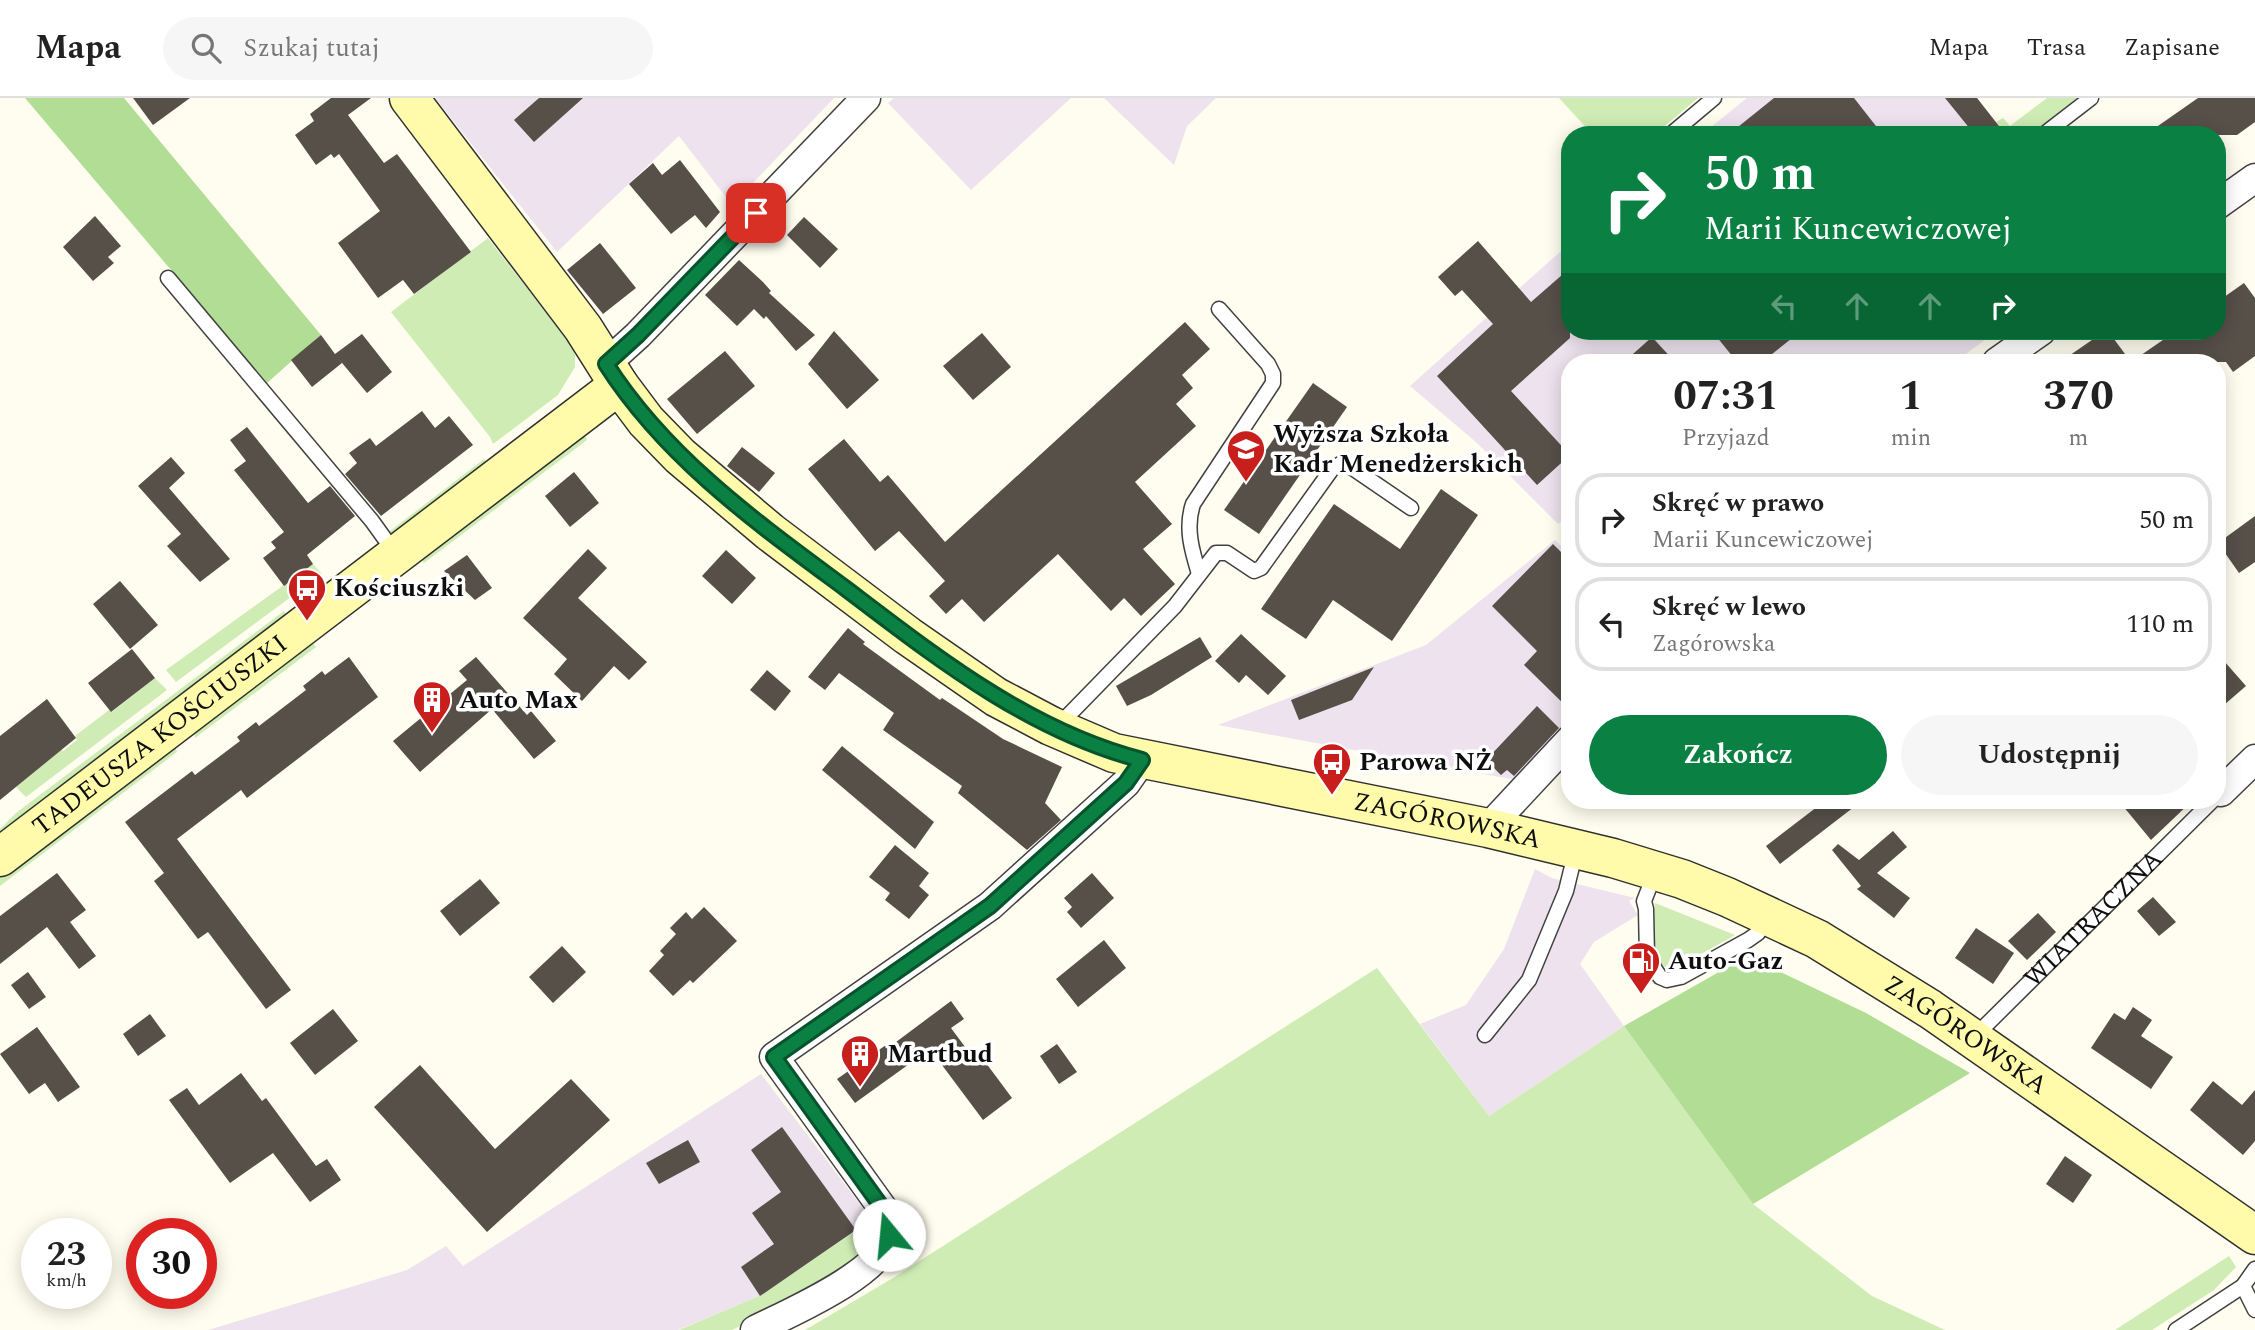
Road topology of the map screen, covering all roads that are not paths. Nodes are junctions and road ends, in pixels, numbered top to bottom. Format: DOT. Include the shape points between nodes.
graph roads {
  1 [pos="410,98"];
  2 [pos="866,98"];
  3 [pos="1714,98"];
  4 [pos="2091,98"];
  5 [pos="1681,126"];
  6 [pos="2055,126"];
  7 [pos="2255,178"];
  8 [pos="2226,199"];
  9 [pos="168,278"];
  10 [pos="1219,309"];
  11 [pos="2028,340"];
  12 [pos="2008,354"];
  13 [pos="612,374"];
  14 [pos="1411,508"];
  15 [pos="396,554"];
  16 [pos="1199,574"];
  17 [pos="1056,729"];
  18 [pos="1561,750"];
  19 [pos="2255,759"];
  20 [pos="1142,760"];
  21 [pos="2226,786"];
  22 [pos="2202,809"];
  23 [pos="1488,828"];
  24 [pos="1576,849"];
  25 [pos="0,857"];
  26 [pos="1655,871"];
  27 [pos="1767,915"];
  28 [pos="1485,1035"];
  29 [pos="1973,1038"];
  30 [pos="2255,1235"];
  31 [pos="2255,1269"];
  32 [pos="2243,1286"];
  33 [pos="2255,1310"];
  34 [pos="755,1330"];
  35 [pos="2176,1330"];
  1 -- 13 [label="street, ZAGÓROWSKA" via="583,328"];
  2 -- 13 [label="street" via="638,335"];
  3 -- 5 [label="lane"];
  4 -- 6 [label="lane"];
  7 -- 8 [label="street"];
  9 -- 15 [label="lane"];
  10 -- 16 [label="lane" via="1268,364 1273,383 1193,504 1189,541"];
  11 -- 12 [label="street"];
  13 -- 15 [label="street, TADEUSZA KOŚCIUSZKI" via="582,415"];
  13 -- 17 [label="street, ZAGÓROWSKA" via="646,421 680,456 770,532 960,673"];
  14 -- 16 [label="lane" via="1342,463 1332,469 1261,568 1254,571 1227,553 1216,553"];
  15 -- 25 [label="street, TADEUSZA KOŚCIUSZKI"];
  16 -- 17 [label="lane" via="1175,607"];
  17 -- 20 [label="street, ZAGÓROWSKA" via="1114,754"];
  18 -- 23 [label="street"];
  19 -- 21 [label="street, WIATRACZNA"];
  20 -- 23 [label="street, ZAGÓROWSKA"];
  20 -- 34 [label="street" via="1126,783 990,906 774,1057 886,1213 889,1235 881,1253 855,1276"];
  22 -- 29 [label="lane, WIATRACZNA"];
  23 -- 24 [label="street, ZAGÓROWSKA"];
  24 -- 26 [label="street, ZAGÓROWSKA"];
  24 -- 28 [label="lane" via="1566,891 1529,979"];
  26 -- 27 [label="street, ZAGÓROWSKA"];
  26 -- 27 [label="lane" via="1644,901 1647,957 1667,980 1681,977 1748,940 1758,933"];
  27 -- 29 [label="street, ZAGÓROWSKA" via="1860,964"];
  29 -- 30 [label="street, ZAGÓROWSKA"];
  31 -- 32 [label="lane"];
  32 -- 33 [label="lane"];
  32 -- 35 [label="lane"];
}
